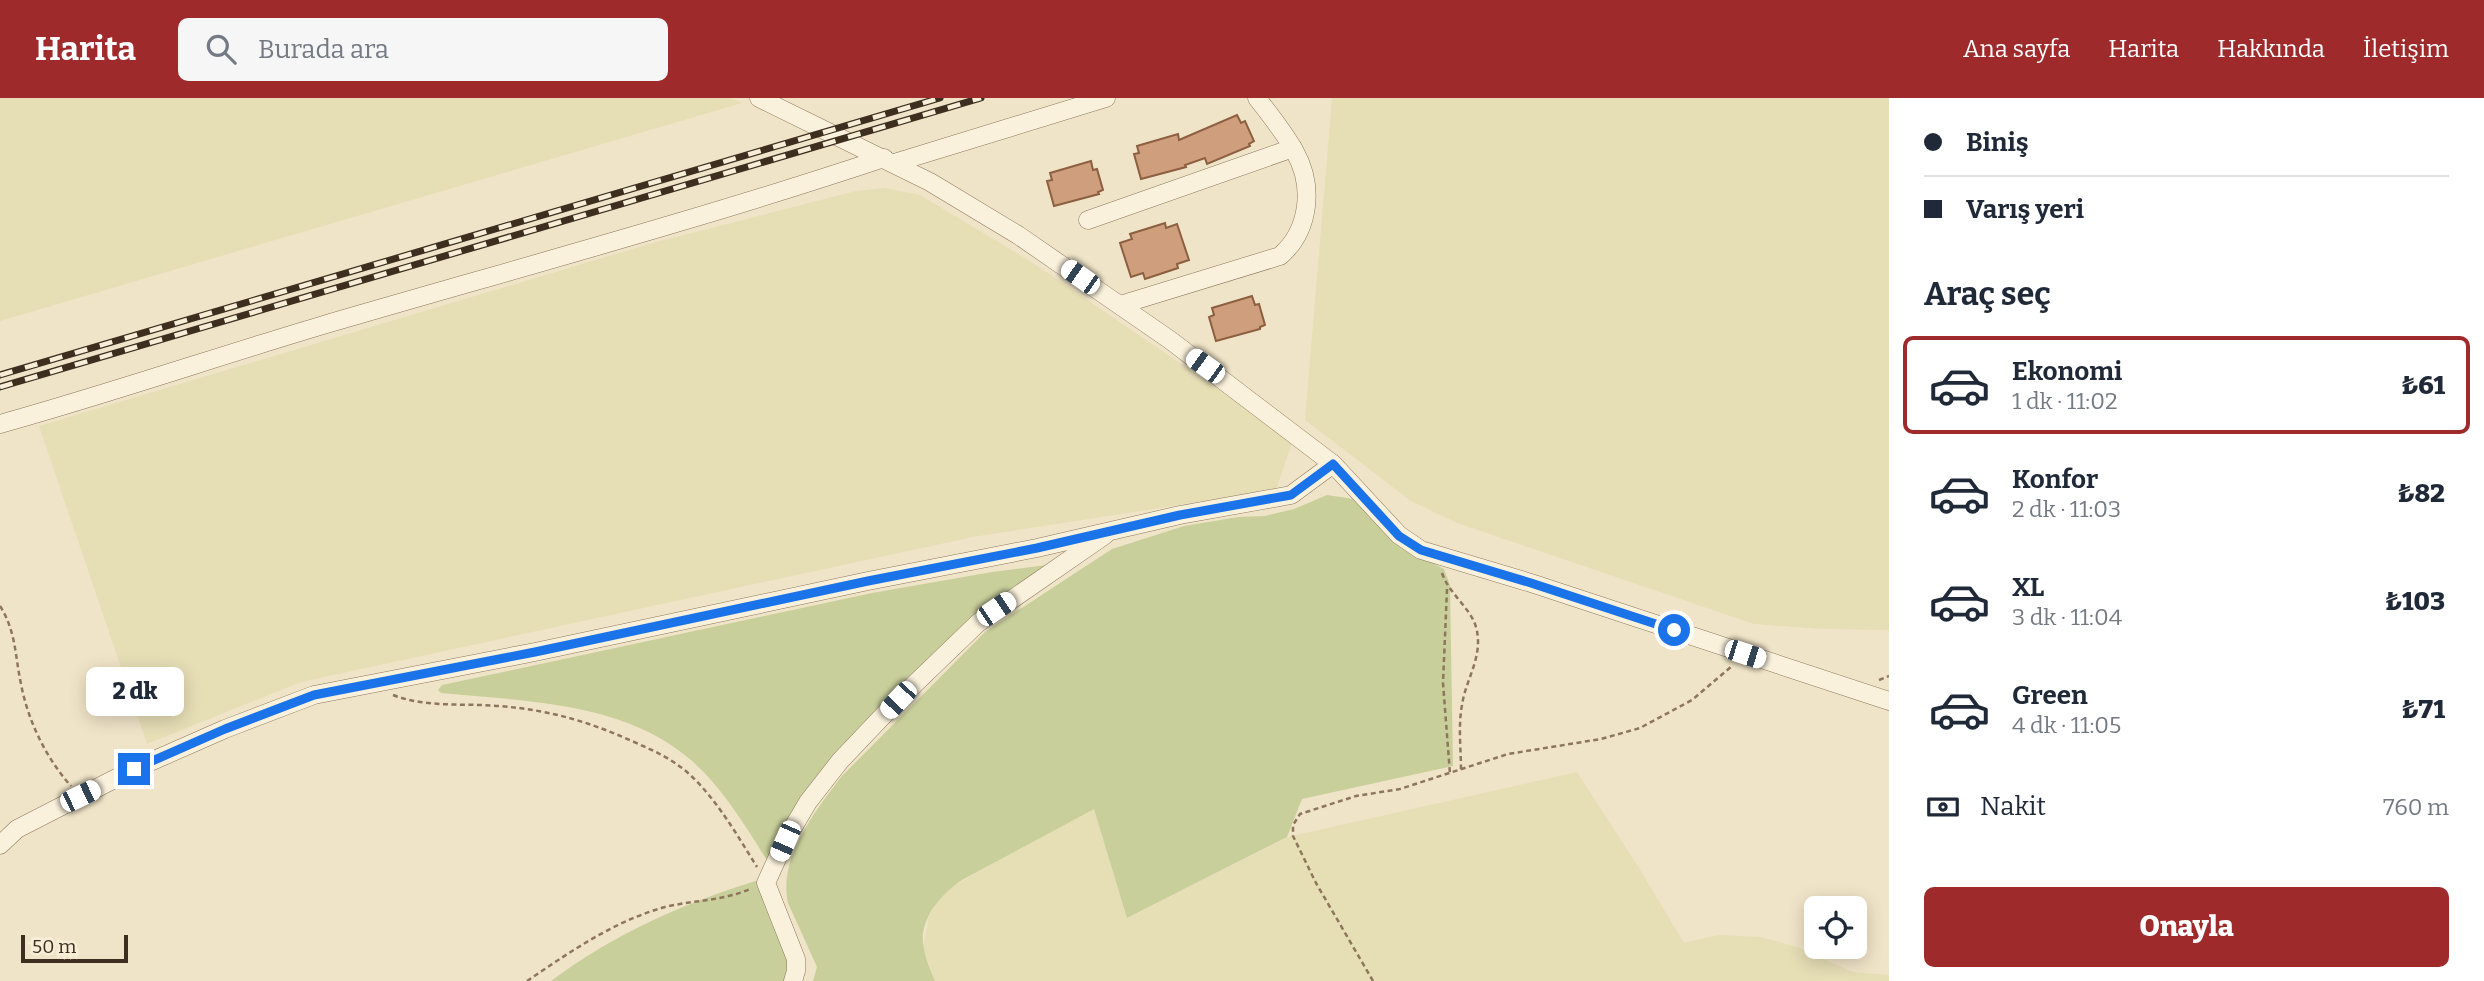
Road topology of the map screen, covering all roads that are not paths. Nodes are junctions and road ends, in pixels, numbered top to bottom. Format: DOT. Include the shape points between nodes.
graph roads {
  1 [pos="760,98"];
  2 [pos="1106,98"];
  3 [pos="1257,98"];
  4 [pos="1293,148"];
  5 [pos="889,160"];
  6 [pos="1088,220"];
  7 [pos="1120,305"];
  8 [pos="0,424"];
  9 [pos="1333,464"];
  10 [pos="1109,533"];
  11 [pos="1889,701"];
  12 [pos="0,845"];
  13 [pos="793,981"];
  1 -- 5 [label="street"];
  2 -- 5 [label="street"];
  3 -- 4 [label="street"];
  4 -- 6 [label="street"];
  4 -- 7 [label="street" via="1306,195 1303,225 1287,250 1280,256"];
  5 -- 7 [label="street" via="1007,228"];
  5 -- 8 [label="street"];
  7 -- 9 [label="street"];
  9 -- 10 [label="street" via="1291,495"];
  9 -- 11 [label="street" via="1399,536 1430,554"];
  10 -- 12 [label="street" via="314,695 181,748 80,796 17,829"];
  10 -- 13 [label="street" via="978,623 898,700 815,791 766,883 796,960"];
}
